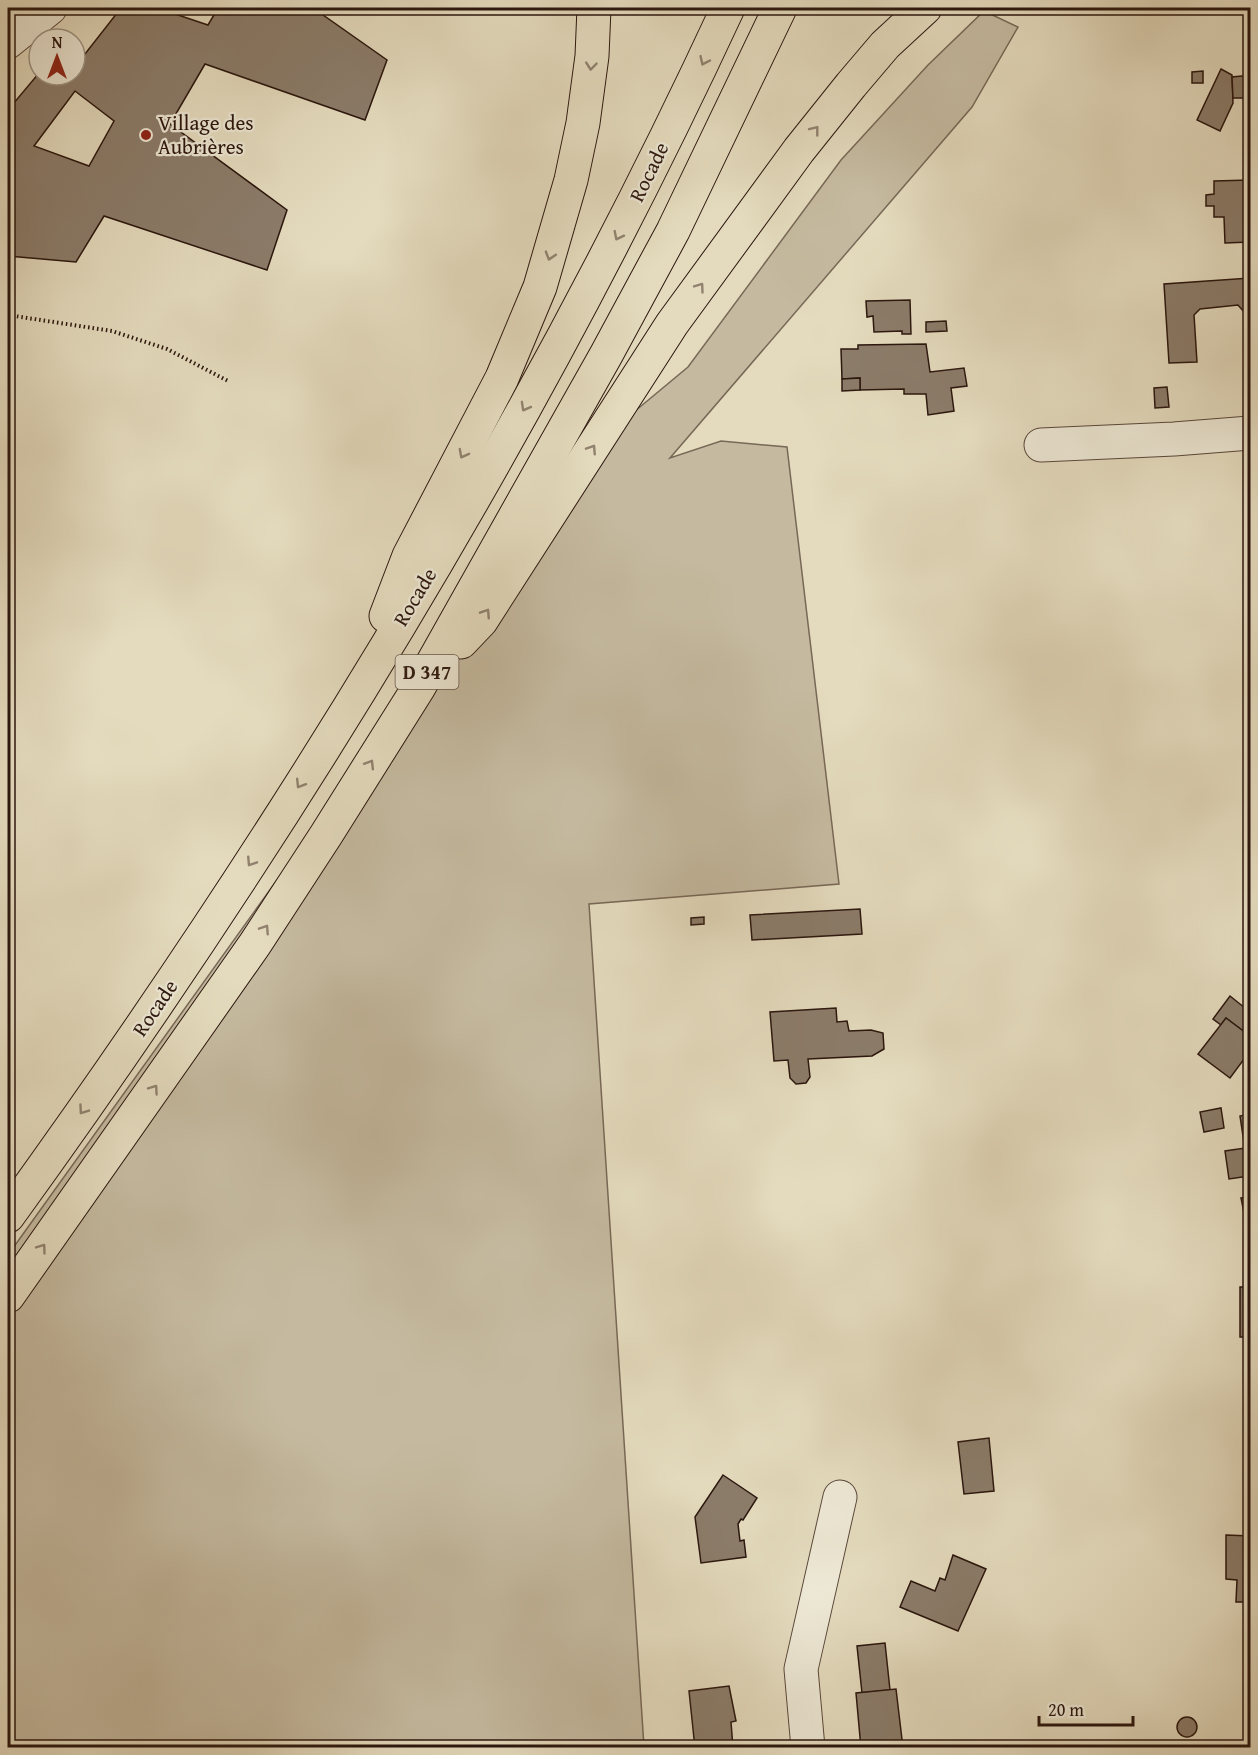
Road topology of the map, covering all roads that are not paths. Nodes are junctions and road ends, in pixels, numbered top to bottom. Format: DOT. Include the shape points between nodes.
graph roads {
  1 [pos="50,8"];
  2 [pos="594,8"];
  3 [pos="728,8"];
  4 [pos="780,8"];
  5 [pos="925,8"];
  6 [pos="8,42"];
  7 [pos="1251,433"];
  8 [pos="1041,445"];
  9 [pos="419,687"];
  10 [pos="354,699"];
  11 [pos="8,1215"];
  12 [pos="8,1296"];
  13 [pos="840,1497"];
  14 [pos="808,1748"];
  1 -- 6 [label="street"];
  2 -- 10 [label="highway, one-way" via="583,123 540,287 497,388 409,556"];
  3 -- 10 [label="highway, Rocade / D 347, one-way" via="576,315"];
  4 -- 9 [label="highway, D 347" via="673,231"];
  9 -- 5 [label="highway, one-way" via="481,621 672,324 793,159 885,45"];
  7 -- 8 [label="street"];
  12 -- 9 [label="highway, D 347, one-way" via="255,944"];
  10 -- 11 [label="highway, Rocade / D 347, one-way" via="159,1003"];
  13 -- 14 [label="street" via="801,1669"];
}
